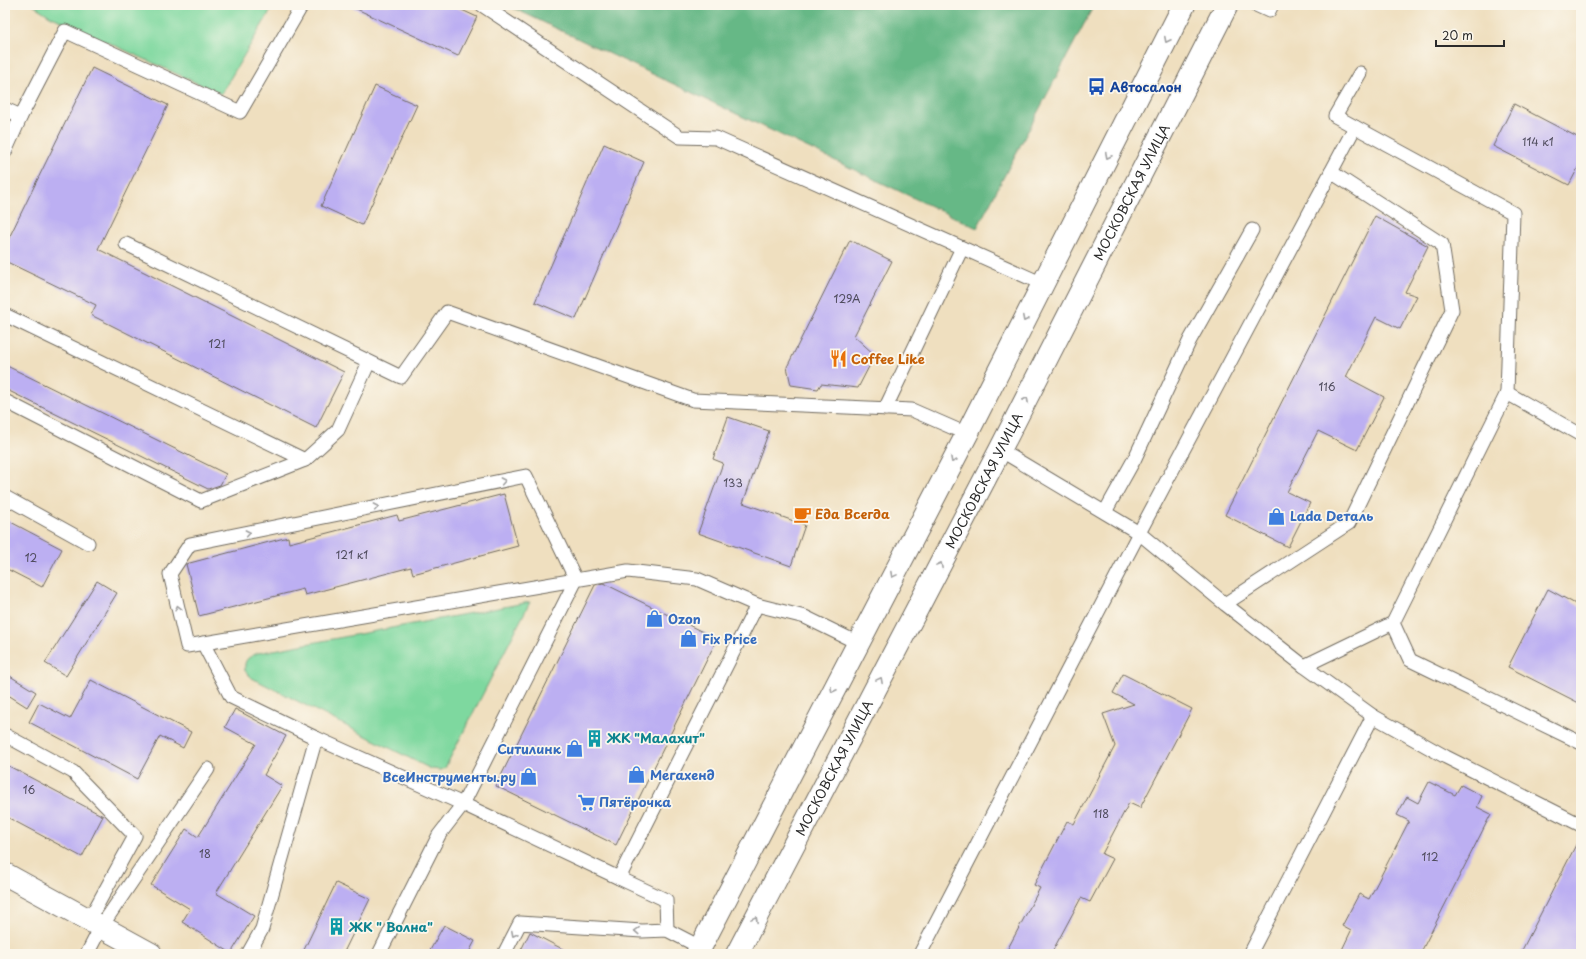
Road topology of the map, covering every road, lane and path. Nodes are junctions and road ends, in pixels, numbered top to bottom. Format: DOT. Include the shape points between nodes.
graph roads {
  1 [pos="302,5"];
  2 [pos="482,5"];
  3 [pos="1184,5"];
  4 [pos="1227,5"];
  5 [pos="1256,5"];
  6 [pos="1272,5"];
  7 [pos="1360,73"];
  8 [pos="5,109"];
  9 [pos="21,116"];
  10 [pos="1355,127"];
  11 [pos="5,152"];
  12 [pos="1331,172"];
  13 [pos="1252,230"];
  14 [pos="126,244"];
  15 [pos="962,248"];
  16 [pos="1043,284"];
  17 [pos="5,315"];
  18 [pos="370,362"];
  19 [pos="1507,393"];
  20 [pos="5,401"];
  21 [pos="885,409"];
  22 [pos="967,434"];
  23 [pos="1581,435"];
  24 [pos="1000,450"];
  25 [pos="305,460"];
  26 [pos="5,497"];
  27 [pos="1105,512"];
  28 [pos="1139,533"];
  29 [pos="88,543"];
  30 [pos="576,580"];
  31 [pos="1225,604"];
  32 [pos="757,605"];
  33 [pos="1393,622"];
  34 [pos="203,643"];
  35 [pos="858,643"];
  36 [pos="1304,666"];
  37 [pos="1373,716"];
  38 [pos="5,735"];
  39 [pos="316,738"];
  40 [pos="1581,743"];
  41 [pos="208,769"];
  42 [pos="463,804"];
  43 [pos="1581,825"];
  44 [pos="5,874"];
  45 [pos="619,878"];
  46 [pos="95,923"];
  47 [pos="667,930"];
  48 [pos="698,951"];
  49 [pos="87,954"];
  50 [pos="151,954"];
  51 [pos="248,954"];
  52 [pos="379,954"];
  53 [pos="504,954"];
  54 [pos="737,954"];
  55 [pos="920,954"];
  56 [pos="1250,954"];
  1 -- 9 [label="lane" via="240,112 65,31"];
  2 -- 15 [label="lane" via="680,138 716,138"];
  3 -- 16 [label="main road, one-way"];
  24 -- 4 [label="main road, МОСКОВСКАЯ УЛИЦА, one-way"];
  5 -- 6 [label="lane" via="1269,11"];
  7 -- 10 [label="lane" via="1335,116"];
  8 -- 9 [label="lane"];
  9 -- 11 [label="lane"];
  10 -- 12 [label="lane"];
  10 -- 19 [label="lane" via="1514,213"];
  12 -- 28 [label="lane"];
  12 -- 31 [label="lane" via="1442,244 1452,310 1349,523"];
  13 -- 27 [label="lane" via="1190,340 1134,458"];
  14 -- 18 [label="lane"];
  15 -- 16 [label="lane"];
  15 -- 21 [label="lane"];
  16 -- 22 [label="main road, one-way"];
  17 -- 25 [label="lane"];
  18 -- 21 [label="lane" via="401,377 447,312 693,400"];
  18 -- 25 [label="lane" via="338,430"];
  19 -- 23 [label="lane"];
  19 -- 33 [label="lane"];
  20 -- 25 [label="lane" via="202,501"];
  21 -- 22 [label="lane" via="912,410"];
  22 -- 35 [label="main road, one-way"];
  24 -- 27 [label="lane"];
  54 -- 24 [label="main road, МОСКОВСКАЯ УЛИЦА, one-way"];
  26 -- 29 [label="lane"];
  27 -- 28 [label="lane"];
  28 -- 31 [label="lane"];
  28 -- 55 [label="lane"];
  30 -- 32 [label="lane" via="628,571 697,579"];
  30 -- 34 [label="lane"];
  34 -- 30 [label="lane, one-way" via="187,646 170,574 190,544 526,476"];
  30 -- 42 [label="lane"];
  31 -- 36 [label="lane"];
  32 -- 35 [label="lane" via="804,617"];
  32 -- 45 [label="lane"];
  33 -- 36 [label="lane"];
  33 -- 40 [label="lane" via="1410,660"];
  34 -- 39 [label="lane" via="231,697"];
  35 -- 48 [label="main road, one-way"];
  36 -- 37 [label="lane"];
  37 -- 43 [label="lane" via="1446,757"];
  37 -- 56 [label="lane"];
  38 -- 46 [label="lane" via="73,772 135,836"];
  39 -- 42 [label="lane"];
  39 -- 51 [label="lane" via="262,929"];
  41 -- 46 [label="lane"];
  42 -- 45 [label="lane"];
  42 -- 52 [label="lane" via="439,836"];
  44 -- 46 [label="main road"];
  45 -- 47 [label="lane" via="666,900"];
  46 -- 49 [label="lane"];
  46 -- 50 [label="main road"];
  47 -- 48 [label="lane"];
  47 -- 53 [label="lane, one-way" via="642,932 520,923"];
}
